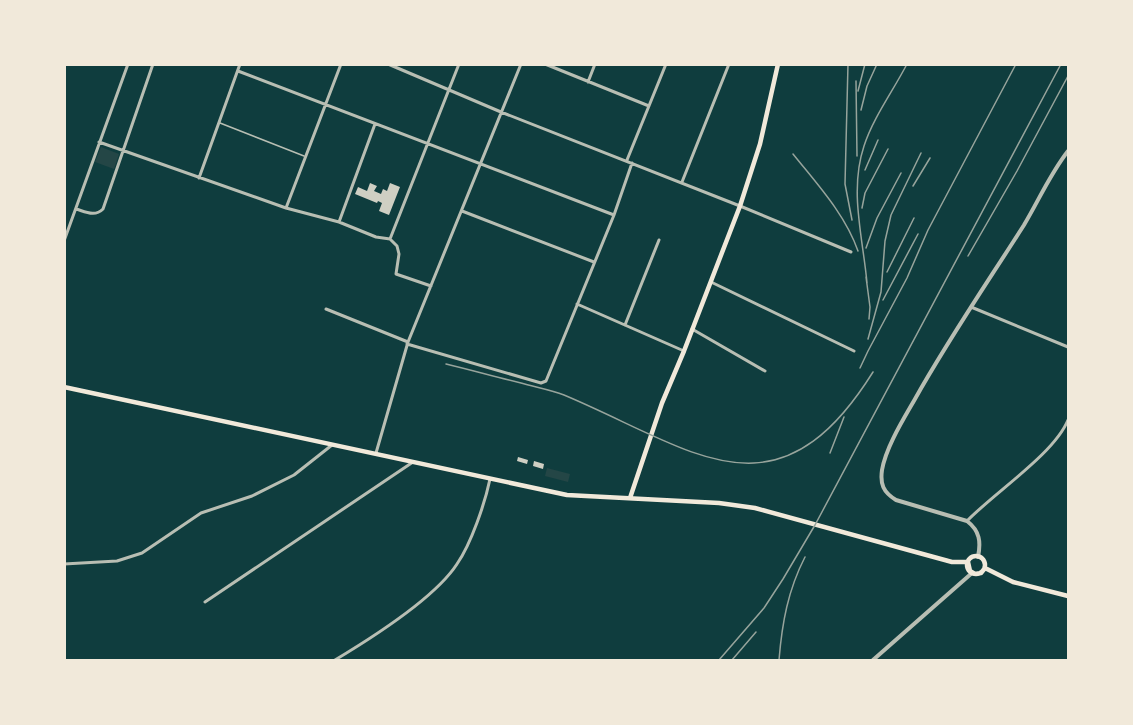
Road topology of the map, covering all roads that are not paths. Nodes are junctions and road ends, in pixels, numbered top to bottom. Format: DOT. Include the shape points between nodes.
graph roads {
  1 [pos="128,64"];
  2 [pos="153,64"];
  3 [pos="240,64"];
  4 [pos="341,64"];
  5 [pos="388,64"];
  6 [pos="401,64"];
  7 [pos="459,64"];
  8 [pos="521,64"];
  9 [pos="545,64"];
  10 [pos="595,64"];
  11 [pos="666,64"];
  12 [pos="729,64"];
  13 [pos="778,64"];
  14 [pos="400,69"];
  15 [pos="238,70"];
  16 [pos="588,82"];
  17 [pos="449,90"];
  18 [pos="324,104"];
  19 [pos="649,106"];
  20 [pos="501,112"];
  21 [pos="219,123"];
  22 [pos="375,124"];
  23 [pos="99,142"];
  24 [pos="428,144"];
  25 [pos="124,151"];
  26 [pos="1068,151"];
  27 [pos="304,156"];
  28 [pos="627,160"];
  29 [pos="480,163"];
  30 [pos="632,163"];
  31 [pos="199,178"];
  32 [pos="682,182"];
  33 [pos="740,206"];
  34 [pos="286,208"];
  35 [pos="76,209"];
  36 [pos="462,210"];
  37 [pos="614,215"];
  38 [pos="339,222"];
  39 [pos="390,239"];
  40 [pos="659,240"];
  41 [pos="64,241"];
  42 [pos="851,252"];
  43 [pos="594,262"];
  44 [pos="711,282"];
  45 [pos="431,286"];
  46 [pos="577,304"];
  47 [pos="971,307"];
  48 [pos="326,309"];
  49 [pos="625,325"];
  50 [pos="692,329"];
  51 [pos="408,343"];
  52 [pos="1068,347"];
  53 [pos="684,351"];
  54 [pos="854,351"];
  55 [pos="765,371"];
  56 [pos="64,387"];
  57 [pos="1068,424"];
  58 [pos="332,445"];
  59 [pos="375,454"];
  60 [pos="413,462"];
  61 [pos="490,479"];
  62 [pos="630,498"];
  63 [pos="968,521"];
  64 [pos="978,557"];
  65 [pos="968,562"];
  66 [pos="65,564"];
  67 [pos="984,568"];
  68 [pos="972,573"];
  69 [pos="1068,596"];
  70 [pos="205,602"];
  71 [pos="335,660"];
  72 [pos="873,660"];
  1 -- 23 [label="street"];
  2 -- 25 [label="street"];
  3 -- 15 [label="street"];
  4 -- 18 [label="street"];
  5 -- 14 [label="street"];
  6 -- 14 [label="street"];
  7 -- 17 [label="street"];
  8 -- 20 [label="street"];
  9 -- 16 [label="street"];
  10 -- 16 [label="street"];
  11 -- 19 [label="street"];
  12 -- 32 [label="street"];
  13 -- 33 [label="main road" via="760,144"];
  14 -- 17 [label="street"];
  15 -- 18 [label="street"];
  15 -- 21 [label="street"];
  16 -- 19 [label="street"];
  17 -- 20 [label="street"];
  17 -- 24 [label="street"];
  18 -- 22 [label="street"];
  18 -- 27 [label="street"];
  19 -- 28 [label="street"];
  20 -- 28 [label="street"];
  20 -- 29 [label="street"];
  21 -- 27 [label="lane"];
  21 -- 31 [label="street"];
  22 -- 24 [label="street"];
  22 -- 38 [label="street"];
  23 -- 25 [label="street"];
  23 -- 35 [label="street"];
  24 -- 29 [label="street"];
  24 -- 39 [label="street"];
  25 -- 31 [label="street"];
  25 -- 35 [label="street" via="103,209 93,214"];
  26 -- 47 [label="street"];
  27 -- 34 [label="street"];
  28 -- 30 [label="street"];
  29 -- 36 [label="street"];
  29 -- 37 [label="street"];
  30 -- 32 [label="street"];
  30 -- 37 [label="street"];
  31 -- 34 [label="street"];
  32 -- 33 [label="street"];
  33 -- 42 [label="street"];
  33 -- 44 [label="main road"];
  34 -- 38 [label="street"];
  35 -- 41 [label="street"];
  36 -- 43 [label="street"];
  36 -- 45 [label="street"];
  37 -- 43 [label="street"];
  38 -- 39 [label="street"];
  39 -- 45 [label="street" via="399,254 396,274"];
  40 -- 49 [label="street"];
  43 -- 46 [label="street"];
  44 -- 50 [label="main road"];
  44 -- 54 [label="street"];
  45 -- 51 [label="street"];
  46 -- 49 [label="street"];
  46 -- 51 [label="street" via="549,378 541,382"];
  47 -- 52 [label="street"];
  47 -- 63 [label="street" via="899,427 883,466 881,482 885,492 896,500"];
  48 -- 51 [label="street"];
  49 -- 53 [label="street"];
  50 -- 53 [label="main road"];
  50 -- 55 [label="street"];
  51 -- 59 [label="street"];
  53 -- 62 [label="main road"];
  56 -- 58 [label="main road"];
  57 -- 63 [label="street"];
  58 -- 59 [label="main road"];
  58 -- 66 [label="street" via="294,475 252,496 201,513 142,554 117,561"];
  59 -- 60 [label="main road"];
  60 -- 61 [label="main road"];
  60 -- 70 [label="street"];
  61 -- 62 [label="main road" via="567,495"];
  61 -- 71 [label="street" via="466,549 446,578 419,602"];
  62 -- 65 [label="main road" via="737,505 952,562"];
  63 -- 64 [label="street" via="978,534"];
  64 -- 65 [label="main road"];
  64 -- 67 [label="main road" via="985,562"];
  65 -- 68 [label="main road"];
  67 -- 68 [label="main road" via="981,573"];
  67 -- 69 [label="main road" via="1013,582"];
  68 -- 72 [label="street"];
}
